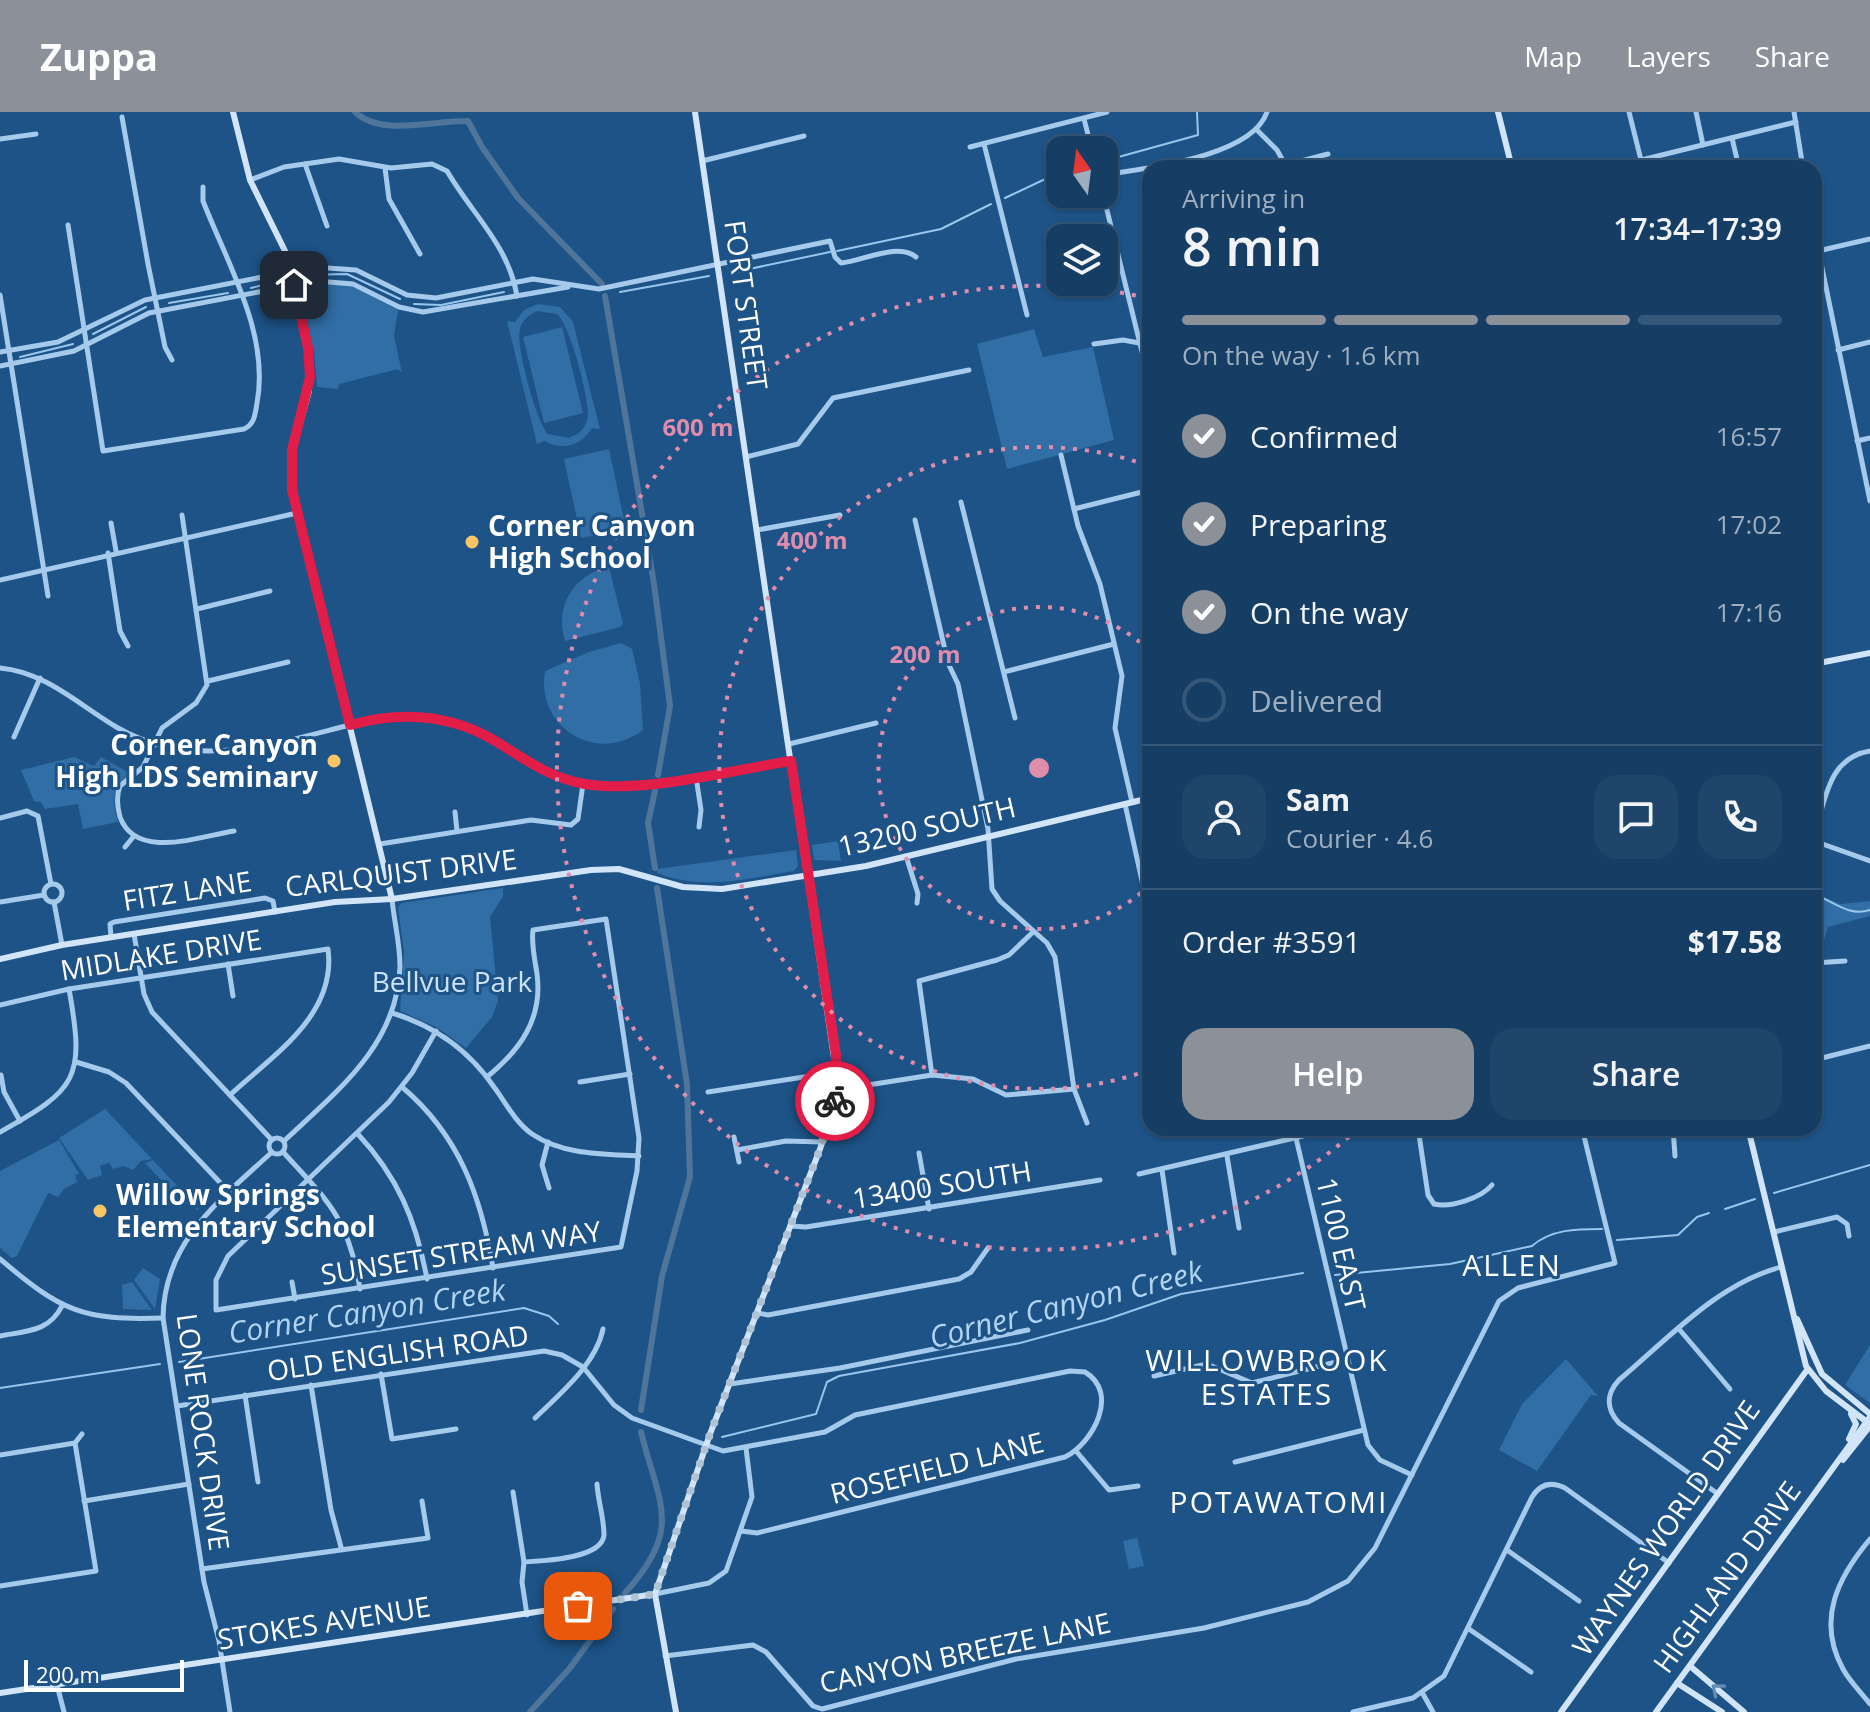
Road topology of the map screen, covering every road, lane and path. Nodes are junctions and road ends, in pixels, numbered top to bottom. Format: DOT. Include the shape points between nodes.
graph roads {
  1 [pos="233,112"];
  2 [pos="695,112"];
  3 [pos="1107,112"];
  4 [pos="1267,112"];
  5 [pos="1498,112"];
  6 [pos="1629,112"];
  7 [pos="1696,112"];
  8 [pos="1794,112"];
  9 [pos="122,117"];
  10 [pos="1084,119"];
  11 [pos="1796,122"];
  12 [pos="1257,130"];
  13 [pos="36,134"];
  14 [pos="804,136"];
  15 [pos="1088,136"];
  16 [pos="1732,138"];
  17 [pos="0,139"];
  18 [pos="984,144"];
  19 [pos="1703,145"];
  20 [pos="970,147"];
  21 [pos="1328,154"];
  22 [pos="1178,160"];
  23 [pos="1283,160"];
  24 [pos="1309,160"];
  25 [pos="1510,160"];
  26 [pos="1641,160"];
  27 [pos="1737,160"];
  28 [pos="1802,160"];
  29 [pos="702,161"];
  30 [pos="305,164"];
  31 [pos="385,167"];
  32 [pos="1142,169"];
  33 [pos="1118,173"];
  34 [pos="250,180"];
  35 [pos="203,187"];
  36 [pos="1106,208"];
  37 [pos="68,225"];
  38 [pos="327,226"];
  39 [pos="1870,239"];
  40 [pos="1822,250"];
  41 [pos="420,254"];
  42 [pos="916,257"];
  43 [pos="719,265"];
  44 [pos="291,271"];
  45 [pos="1822,271"];
  46 [pos="515,282"];
  47 [pos="238,284"];
  48 [pos="294,285"];
  49 [pos="573,287"];
  50 [pos="0,295"];
  51 [pos="517,296"];
  52 [pos="243,297"];
  53 [pos="156,298"];
  54 [pos="159,311"];
  55 [pos="1027,315"];
  56 [pos="83,330"];
  57 [pos="1870,342"];
  58 [pos="1140,343"];
  59 [pos="1094,344"];
  60 [pos="86,345"];
  61 [pos="9,350"];
  62 [pos="1838,350"];
  63 [pos="1142,351"];
  64 [pos="0,352"];
  65 [pos="172,360"];
  66 [pos="10,364"];
  67 [pos="0,366"];
  68 [pos="969,370"];
  69 [pos="1870,438"];
  70 [pos="1857,441"];
  71 [pos="1061,455"];
  72 [pos="746,457"];
  73 [pos="1868,481"];
  74 [pos="1142,492"];
  75 [pos="1870,501"];
  76 [pos="961,502"];
  77 [pos="1074,509"];
  78 [pos="297,513"];
  79 [pos="182,515"];
  80 [pos="840,515"];
  81 [pos="915,520"];
  82 [pos="111,523"];
  83 [pos="757,530"];
  84 [pos="187,540"];
  85 [pos="116,551"];
  86 [pos="108,553"];
  87 [pos="44,569"];
  88 [pos="0,580"];
  89 [pos="270,591"];
  90 [pos="48,596"];
  91 [pos="197,609"];
  92 [pos="1114,644"];
  93 [pos="128,646"];
  94 [pos="1870,653"];
  95 [pos="288,662"];
  96 [pos="1822,662"];
  97 [pos="0,668"];
  98 [pos="1004,672"];
  99 [pos="40,678"];
  100 [pos="208,681"];
  101 [pos="1015,718"];
  102 [pos="876,723"];
  103 [pos="350,725"];
  104 [pos="14,737"];
  105 [pos="155,744"];
  106 [pos="789,744"];
  107 [pos="1870,751"];
  108 [pos="791,761"];
  109 [pos="696,776"];
  110 [pos="583,784"];
  111 [pos="1142,800"];
  112 [pos="1129,803"];
  113 [pos="1822,809"];
  114 [pos="455,812"];
  115 [pos="0,818"];
  116 [pos="699,827"];
  117 [pos="234,831"];
  118 [pos="457,831"];
  119 [pos="134,836"];
  120 [pos="988,836"];
  121 [pos="380,844"];
  122 [pos="1822,844"];
  123 [pos="125,847"];
  124 [pos="906,856"];
  125 [pos="1870,861"];
  126 [pos="1142,874"];
  127 [pos="808,876"];
  128 [pos="51,884"];
  129 [pos="44,895"];
  130 [pos="392,899"];
  131 [pos="0,902"];
  132 [pos="54,902"];
  133 [pos="917,903"];
  134 [pos="275,912"];
  135 [pos="1033,932"];
  136 [pos="134,934"];
  137 [pos="111,937"];
  138 [pos="62,945"];
  139 [pos="0,959"];
  140 [pos="1845,961"];
  141 [pos="1822,962"];
  142 [pos="228,964"];
  143 [pos="141,978"];
  144 [pos="69,989"];
  145 [pos="233,996"];
  146 [pos="0,1005"];
  147 [pos="392,1013"];
  148 [pos="436,1031"];
  149 [pos="1870,1046"];
  150 [pos="1822,1058"];
  151 [pos="76,1062"];
  152 [pos="837,1071"];
  153 [pos="630,1074"];
  154 [pos="1,1075"];
  155 [pos="932,1075"];
  156 [pos="487,1077"];
  157 [pos="580,1082"];
  158 [pos="837,1085"];
  159 [pos="402,1087"];
  160 [pos="1074,1089"];
  161 [pos="708,1092"];
  162 [pos="230,1095"];
  163 [pos="20,1121"];
  164 [pos="1087,1123"];
  165 [pos="0,1132"];
  166 [pos="357,1133"];
  167 [pos="1304,1136"];
  168 [pos="1419,1136"];
  169 [pos="1584,1136"];
  170 [pos="1674,1136"];
  171 [pos="1750,1136"];
  172 [pos="734,1137"];
  173 [pos="1296,1138"];
  174 [pos="272,1140"];
  175 [pos="284,1141"];
  176 [pos="548,1142"];
  177 [pos="822,1142"];
  178 [pos="737,1150"];
  179 [pos="272,1152"];
  180 [pos="283,1152"];
  181 [pos="919,1153"];
  182 [pos="639,1156"];
  183 [pos="1227,1156"];
  184 [pos="1675,1156"];
  185 [pos="739,1162"];
  186 [pos="1162,1170"];
  187 [pos="1139,1174"];
  188 [pos="309,1179"];
  189 [pos="1100,1180"];
  190 [pos="1492,1185"];
  191 [pos="549,1188"];
  192 [pos="229,1192"];
  193 [pos="929,1209"];
  194 [pos="790,1226"];
  195 [pos="1239,1228"];
  196 [pos="1774,1232"];
  197 [pos="1849,1236"];
  198 [pos="988,1248"];
  199 [pos="1174,1253"];
  200 [pos="0,1259"];
  201 [pos="1781,1267"];
  202 [pos="493,1268"];
  203 [pos="427,1279"];
  204 [pos="292,1282"];
  205 [pos="360,1289"];
  206 [pos="295,1299"];
  207 [pos="62,1306"];
  208 [pos="758,1313"];
  209 [pos="1793,1313"];
  210 [pos="163,1318"];
  211 [pos="603,1329"];
  212 [pos="1679,1329"];
  213 [pos="1028,1330"];
  214 [pos="0,1336"];
  215 [pos="1348,1359"];
  216 [pos="583,1367"];
  217 [pos="1818,1368"];
  218 [pos="1807,1370"];
  219 [pos="381,1374"];
  220 [pos="1154,1376"];
  221 [pos="730,1384"];
  222 [pos="311,1385"];
  223 [pos="1730,1389"];
  224 [pos="1101,1391"];
  225 [pos="245,1395"];
  226 [pos="1839,1400"];
  227 [pos="177,1406"];
  228 [pos="535,1418"];
  229 [pos="1869,1420"];
  230 [pos="456,1429"];
  231 [pos="1364,1430"];
  232 [pos="82,1434"];
  233 [pos="75,1443"];
  234 [pos="706,1446"];
  235 [pos="746,1448"];
  236 [pos="1076,1451"];
  237 [pos="0,1455"];
  238 [pos="1235,1462"];
  239 [pos="1834,1467"];
  240 [pos="1412,1475"];
  241 [pos="258,1482"];
  242 [pos="189,1484"];
  243 [pos="597,1484"];
  244 [pos="1138,1486"];
  245 [pos="513,1492"];
  246 [pos="1718,1494"];
  247 [pos="84,1501"];
  248 [pos="422,1501"];
  249 [pos="741,1531"];
  250 [pos="1870,1539"];
  251 [pos="341,1547"];
  252 [pos="1507,1550"];
  253 [pos="524,1562"];
  254 [pos="1669,1563"];
  255 [pos="202,1569"];
  256 [pos="0,1586"];
  257 [pos="655,1594"];
  258 [pos="1579,1601"];
  259 [pos="527,1615"];
  260 [pos="1469,1629"];
  261 [pos="665,1656"];
  262 [pos="222,1661"];
  263 [pos="1690,1666"];
  264 [pos="1531,1672"];
  265 [pos="1677,1683"];
  266 [pos="57,1685"];
  267 [pos="0,1693"];
  268 [pos="1423,1694"];
  269 [pos="1870,1704"];
  270 [pos="64,1712"];
  271 [pos="230,1712"];
  272 [pos="676,1712"];
  273 [pos="1353,1712"];
  274 [pos="1433,1712"];
  275 [pos="1561,1712"];
  276 [pos="1656,1712"];
  277 [pos="1722,1712"];
  278 [pos="1744,1712"];
  1 -- 34 [label="street"];
  2 -- 29 [label="street, FORT STREET"];
  3 -- 10 [label="street"];
  4 -- 12 [label="street"];
  5 -- 25 [label="street"];
  6 -- 26 [label="street"];
  7 -- 19 [label="street"];
  8 -- 11 [label="street"];
  9 -- 53 [label="street"];
  10 -- 15 [label="street"];
  10 -- 18 [label="street"];
  11 -- 16 [label="street"];
  11 -- 28 [label="street"];
  12 -- 22 [label="street" via="1229,146"];
  12 -- 23 [label="street"];
  13 -- 17 [label="street"];
  14 -- 29 [label="street"];
  16 -- 19 [label="street"];
  16 -- 27 [label="street"];
  18 -- 20 [label="street"];
  18 -- 55 [label="street"];
  19 -- 26 [label="street"];
  21 -- 24 [label="street"];
  29 -- 43 [label="street, FORT STREET"];
  30 -- 31 [label="street" via="344,159"];
  30 -- 34 [label="street"];
  30 -- 38 [label="street"];
  31 -- 41 [label="street" via="389,199"];
  31 -- 46 [label="street" via="432,164 445,169 504,251"];
  32 -- 33 [label="street"];
  34 -- 44 [label="street"];
  35 -- 47 [label="street" via="203,201"];
  36 -- 58 [label="street"];
  37 -- 56 [label="street"];
  39 -- 40 [label="street"];
  42 -- 43 [label="street" via="898,251 844,263 834,256 831,243"];
  43 -- 49 [label="street" via="599,289"];
  43 -- 72 [label="street, FORT STREET"];
  44 -- 46 [label="street" via="348,268 407,295 429,298"];
  44 -- 47 [label="street"];
  44 -- 48 [label="street"];
  45 -- 62 [label="street"];
  46 -- 49 [label="street" via="541,279"];
  46 -- 51 [label="street"];
  47 -- 52 [label="street"];
  47 -- 53 [label="street"];
  48 -- 51 [label="street" via="345,282 423,312"];
  48 -- 52 [label="street"];
  48 -- 78 [label="street" via="310,370 291,457"];
  49 -- 51 [label="street"];
  50 -- 61 [label="street"];
  52 -- 54 [label="street"];
  52 -- 60 [label="street" via="259,383 253,420 244,429 103,451"];
  53 -- 54 [label="street"];
  53 -- 56 [label="street" via="129,305"];
  54 -- 60 [label="street"];
  54 -- 65 [label="street"];
  56 -- 60 [label="street"];
  56 -- 61 [label="street" via="51,344"];
  57 -- 62 [label="street"];
  58 -- 59 [label="street"];
  58 -- 63 [label="street"];
  60 -- 66 [label="street" via="52,358"];
  61 -- 64 [label="street"];
  61 -- 66 [label="street"];
  62 -- 70 [label="street"];
  66 -- 67 [label="street"];
  66 -- 87 [label="street"];
  68 -- 72 [label="street" via="833,398 798,444"];
  69 -- 70 [label="street"];
  70 -- 73 [label="street"];
  71 -- 77 [label="street"];
  72 -- 83 [label="street, FORT STREET"];
  73 -- 75 [label="street"];
  74 -- 77 [label="street"];
  76 -- 98 [label="street"];
  77 -- 92 [label="street"];
  78 -- 84 [label="street"];
  78 -- 103 [label="street"];
  79 -- 84 [label="street"];
  80 -- 83 [label="street"];
  81 -- 120 [label="street" via="948,663 958,684"];
  82 -- 85 [label="street"];
  83 -- 106 [label="street, FORT STREET"];
  84 -- 85 [label="street"];
  84 -- 91 [label="street"];
  85 -- 86 [label="street"];
  86 -- 87 [label="street"];
  86 -- 93 [label="street" via="120,631"];
  87 -- 88 [label="street"];
  87 -- 90 [label="street"];
  89 -- 91 [label="street"];
  91 -- 100 [label="street"];
  92 -- 98 [label="street"];
  92 -- 112 [label="street" via="1123,687 1115,734"];
  94 -- 96 [label="street"];
  95 -- 100 [label="street"];
  97 -- 99 [label="street"];
  98 -- 101 [label="street"];
  99 -- 104 [label="street"];
  99 -- 105 [label="street" via="119,728"];
  100 -- 105 [label="street" via="201,698 165,725"];
  102 -- 106 [label="street"];
  103 -- 105 [label="street" via="238,751 199,752"];
  103 -- 110 [label="street" via="405,716 453,722 538,768"];
  103 -- 121 [label="street"];
  105 -- 119 [label="street" via="143,767 122,783 117,794 122,820"];
  106 -- 108 [label="street, FORT STREET"];
  107 -- 113 [label="street" via="1849,758 1833,774"];
  108 -- 109 [label="street"];
  108 -- 127 [label="street, FORT STREET"];
  109 -- 110 [label="street" via="628,786"];
  109 -- 116 [label="street"];
  110 -- 118 [label="street" via="573,824 537,819"];
  111 -- 112 [label="street, 13200 SOUTH"];
  112 -- 120 [label="street, 13200 SOUTH"];
  112 -- 126 [label="street"];
  114 -- 118 [label="street"];
  115 -- 128 [label="street" via="27,811 38,816"];
  117 -- 119 [label="street" via="155,843"];
  118 -- 121 [label="street"];
  119 -- 123 [label="street"];
  120 -- 124 [label="street, 13200 SOUTH"];
  120 -- 135 [label="street" via="992,889"];
  121 -- 130 [label="street"];
  122 -- 125 [label="street"];
  124 -- 127 [label="street, 13200 SOUTH"];
  124 -- 133 [label="street"];
  127 -- 130 [label="street, CARLQUIST DRIVE" via="709,890 606,869"];
  127 -- 152 [label="street, FORT STREET"];
  128 -- 129 [label="street"];
  128 -- 132 [label="street" via="62,893"];
  129 -- 131 [label="street"];
  129 -- 132 [label="street"];
  130 -- 134 [label="street, CARLQUIST DRIVE"];
  130 -- 147 [label="street" via="400,966"];
  132 -- 138 [label="street"];
  134 -- 136 [label="street, CARLQUIST DRIVE"];
  134 -- 137 [label="street, FITZ LANE" via="273,901 265,898 114,922"];
  135 -- 155 [label="street" via="1009,955 919,981"];
  135 -- 160 [label="street" via="1055,957"];
  136 -- 137 [label="street, CARLQUIST DRIVE"];
  136 -- 143 [label="street"];
  137 -- 138 [label="street, CARLQUIST DRIVE"];
  138 -- 139 [label="street, CARLQUIST DRIVE"];
  140 -- 141 [label="street"];
  142 -- 143 [label="street, MIDLAKE DRIVE"];
  142 -- 145 [label="street"];
  142 -- 162 [label="street, MIDLAKE DRIVE" via="328,949 327,984 312,1016"];
  143 -- 144 [label="street, MIDLAKE DRIVE"];
  143 -- 162 [label="street" via="152,1012"];
  144 -- 146 [label="street, MIDLAKE DRIVE"];
  144 -- 151 [label="street"];
  147 -- 148 [label="street"];
  147 -- 175 [label="street" via="356,1073"];
  148 -- 156 [label="street"];
  148 -- 159 [label="street"];
  149 -- 150 [label="street"];
  151 -- 163 [label="street" via="55,1098"];
  151 -- 192 [label="street" via="126,1083"];
  152 -- 158 [label="street, FORT STREET"];
  152 -- 161 [label="street"];
  153 -- 156 [label="street, SUNSET STREAM WAY" via="606,919 533,930 538,989 533,1020 517,1051"];
  153 -- 157 [label="street"];
  153 -- 182 [label="street, SUNSET STREAM WAY"];
  154 -- 163 [label="street"];
  155 -- 158 [label="street"];
  155 -- 160 [label="street" via="973,1079 1006,1095"];
  156 -- 176 [label="street" via="519,1123"];
  158 -- 177 [label="street, FORT STREET"];
  159 -- 166 [label="street"];
  159 -- 202 [label="street" via="441,1126 467,1172 484,1215"];
  160 -- 164 [label="street"];
  162 -- 174 [label="street"];
  163 -- 165 [label="street"];
  166 -- 188 [label="street"];
  166 -- 203 [label="street" via="384,1163 407,1203"];
  167 -- 173 [label="street"];
  168 -- 190 [label="street" via="1434,1204 1479,1196"];
  169 -- 240 [label="street" via="1615,1263 1518,1288 1502,1297"];
  170 -- 184 [label="street"];
  171 -- 196 [label="street"];
  172 -- 178 [label="street"];
  173 -- 183 [label="street"];
  173 -- 215 [label="street, 1100 EAST"];
  174 -- 175 [label="street"];
  174 -- 179 [label="street"];
  175 -- 180 [label="street"];
  176 -- 182 [label="street" via="584,1152"];
  176 -- 191 [label="street" via="542,1165"];
  177 -- 178 [label="street" via="786,1141"];
  177 -- 194 [label="street, FORT STREET"];
  178 -- 185 [label="street"];
  179 -- 180 [label="street"];
  179 -- 192 [label="street, LONE ROCK DRIVE"];
  180 -- 188 [label="street"];
  181 -- 193 [label="street"];
  182 -- 202 [label="street, SUNSET STREAM WAY" via="621,1247"];
  183 -- 186 [label="street"];
  183 -- 195 [label="street"];
  186 -- 187 [label="street"];
  186 -- 199 [label="street"];
  188 -- 205 [label="street" via="346,1230"];
  188 -- 206 [label="street, SUNSET STREAM WAY" via="228,1256 216,1280 216,1310"];
  189 -- 193 [label="street, 13400 SOUTH"];
  192 -- 210 [label="street, LONE ROCK DRIVE" via="183,1242 169,1275"];
  193 -- 194 [label="street, 13400 SOUTH"];
  194 -- 208 [label="street, FORT STREET"];
  196 -- 197 [label="street" via="1837,1217 1847,1224"];
  196 -- 201 [label="street"];
  198 -- 208 [label="street" via="959,1279"];
  200 -- 207 [label="street"];
  201 -- 209 [label="street"];
  201 -- 212 [label="street" via="1734,1285"];
  202 -- 203 [label="street, SUNSET STREAM WAY"];
  203 -- 205 [label="street, SUNSET STREAM WAY"];
  204 -- 206 [label="street"];
  205 -- 206 [label="street, SUNSET STREAM WAY"];
  207 -- 210 [label="street" via="114,1320"];
  207 -- 214 [label="street" via="44,1327"];
  208 -- 221 [label="street, FORT STREET"];
  209 -- 217 [label="street"];
  209 -- 218 [label="street"];
  210 -- 227 [label="street, LONE ROCK DRIVE"];
  211 -- 216 [label="street"];
  212 -- 223 [label="street"];
  212 -- 246 [label="street" via="1615,1384 1609,1406 1619,1423"];
  213 -- 221 [label="street"];
  215 -- 220 [label="street" via="1252,1383 1207,1364"];
  215 -- 231 [label="street, 1100 EAST"];
  216 -- 219 [label="street, OLD ENGLISH ROAD" via="562,1355 537,1351"];
  216 -- 228 [label="street"];
  216 -- 234 [label="street, OLD ENGLISH ROAD" via="625,1414"];
  217 -- 218 [label="street"];
  217 -- 229 [label="street"];
  218 -- 226 [label="street"];
  218 -- 246 [label="street, WAYNES WORLD DRIVE"];
  219 -- 222 [label="street, OLD ENGLISH ROAD"];
  219 -- 230 [label="street" via="392,1439"];
  221 -- 234 [label="street, FORT STREET"];
  222 -- 225 [label="street, OLD ENGLISH ROAD"];
  222 -- 251 [label="street"];
  224 -- 235 [label="street, OLD ENGLISH ROAD" via="1090,1375 1070,1371 855,1415 825,1432"];
  224 -- 236 [label="street, ROSEFIELD LANE" via="1101,1410"];
  225 -- 227 [label="street, OLD ENGLISH ROAD"];
  225 -- 241 [label="street"];
  226 -- 229 [label="street"];
  226 -- 239 [label="street" via="1856,1424"];
  227 -- 242 [label="street, LONE ROCK DRIVE"];
  229 -- 239 [label="street, HIGHLAND DRIVE"];
  231 -- 238 [label="street"];
  231 -- 240 [label="street, 1100 EAST" via="1375,1456"];
  232 -- 233 [label="street"];
  233 -- 237 [label="street"];
  233 -- 247 [label="street"];
  234 -- 235 [label="street, OLD ENGLISH ROAD"];
  234 -- 257 [label="street, FORT STREET"];
  235 -- 249 [label="street" via="753,1491"];
  236 -- 244 [label="street" via="1109,1490"];
  236 -- 249 [label="street, ROSEFIELD LANE" via="757,1533"];
  239 -- 263 [label="street, HIGHLAND DRIVE"];
  240 -- 261 [label="street, CANYON BREEZE LANE" via="1375,1548 1348,1581 1308,1602 1204,1628 1016,1659 822,1709 753,1645"];
  242 -- 247 [label="street"];
  242 -- 255 [label="street, LONE ROCK DRIVE"];
  243 -- 253 [label="street" via="604,1535 599,1547"];
  245 -- 253 [label="street"];
  246 -- 254 [label="street, WAYNES WORLD DRIVE"];
  247 -- 256 [label="street" via="96,1571"];
  248 -- 251 [label="street" via="428,1538"];
  249 -- 257 [label="street" via="718,1579"];
  250 -- 269 [label="street" via="1840,1580 1831,1624 1840,1664"];
  251 -- 255 [label="street"];
  252 -- 254 [label="street" via="1536,1491 1553,1484"];
  252 -- 258 [label="street"];
  252 -- 260 [label="street"];
  253 -- 259 [label="street"];
  254 -- 275 [label="street, WAYNES WORLD DRIVE"];
  255 -- 262 [label="street, LONE ROCK DRIVE"];
  257 -- 259 [label="street, STOKES AVENUE"];
  257 -- 261 [label="street, FORT STREET"];
  259 -- 262 [label="street, STOKES AVENUE"];
  260 -- 264 [label="street"];
  260 -- 268 [label="street" via="1448,1672"];
  261 -- 272 [label="street, FORT STREET"];
  262 -- 266 [label="street, STOKES AVENUE"];
  262 -- 271 [label="street, LONE ROCK DRIVE"];
  263 -- 265 [label="street, HIGHLAND DRIVE"];
  278 -- 263 [label="street, one-way"];
  265 -- 276 [label="street, HIGHLAND DRIVE"];
  265 -- 277 [label="street"];
  266 -- 267 [label="street, STOKES AVENUE"];
  266 -- 270 [label="street"];
  268 -- 273 [label="street"];
  268 -- 274 [label="street"];
}
